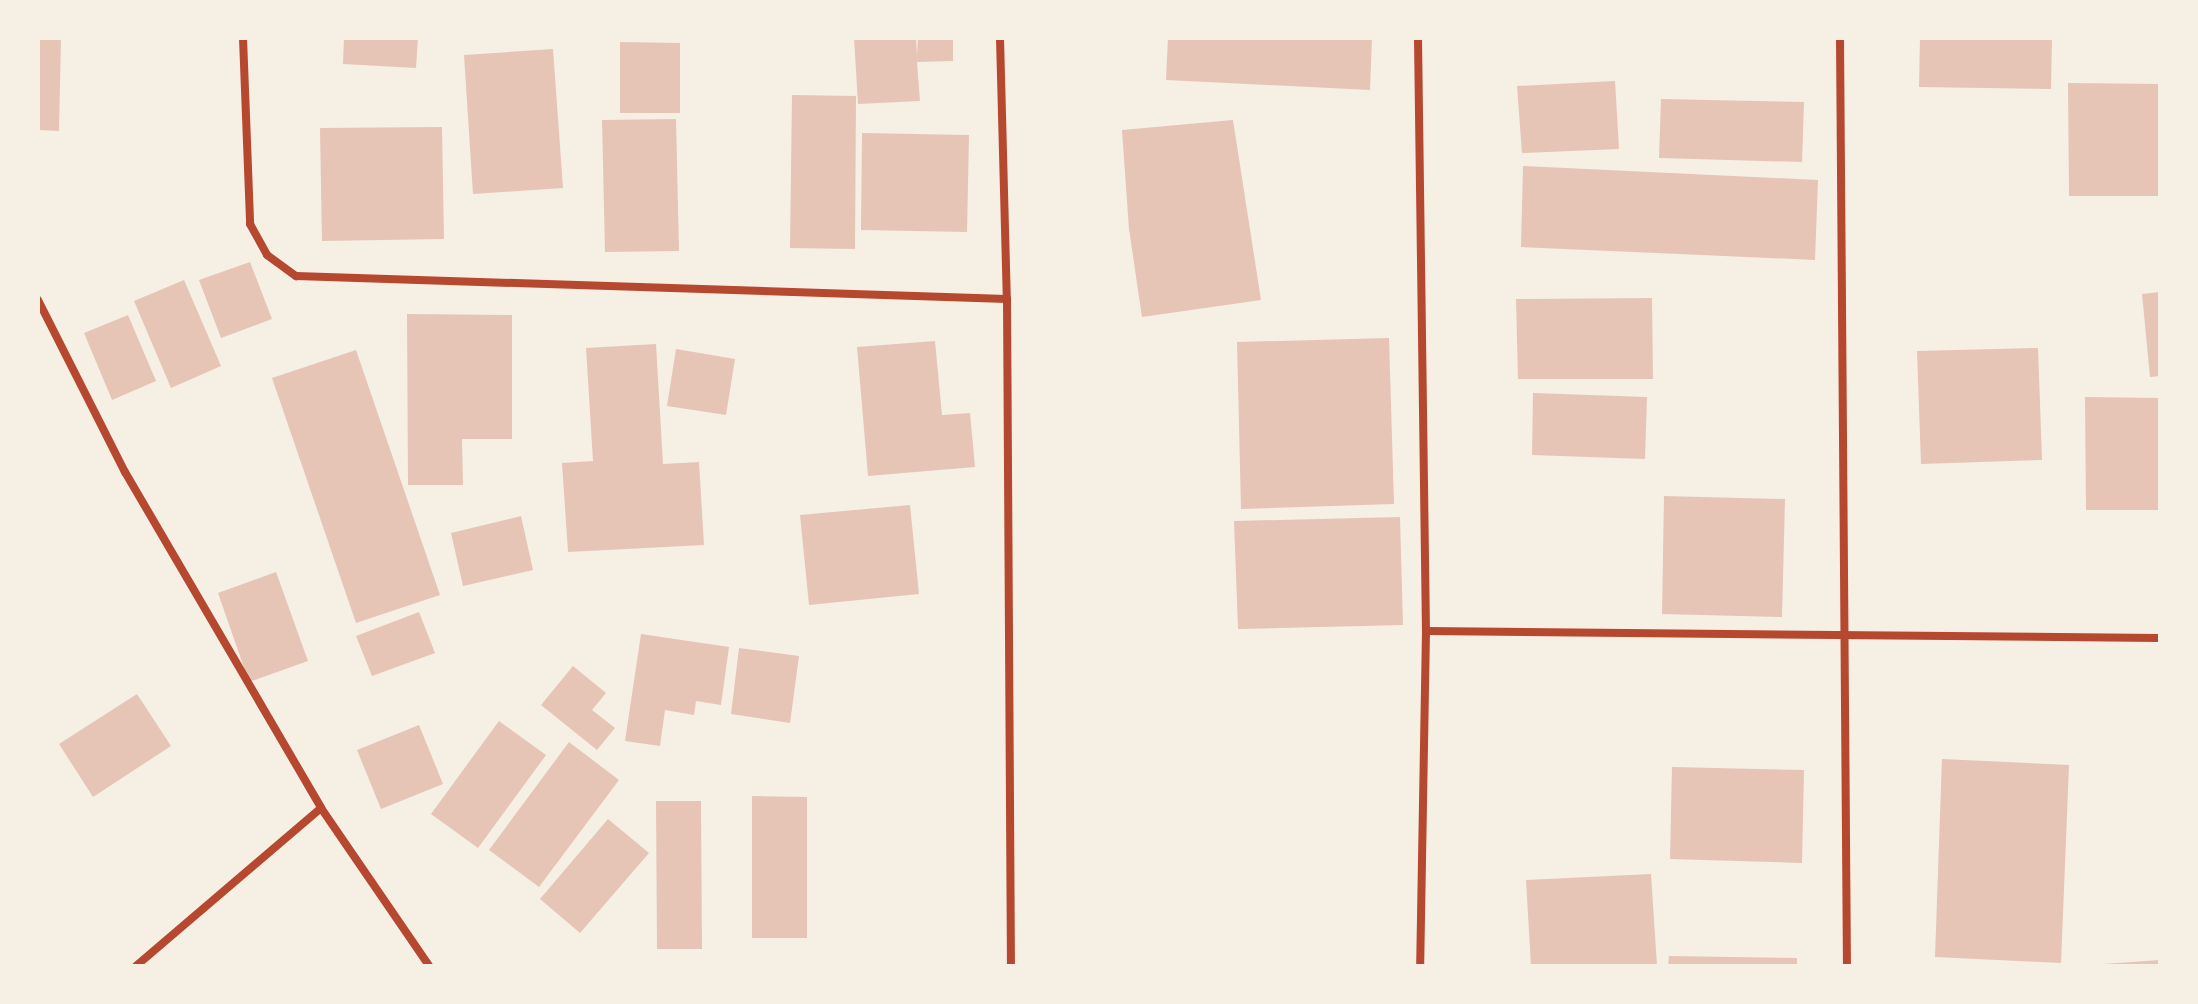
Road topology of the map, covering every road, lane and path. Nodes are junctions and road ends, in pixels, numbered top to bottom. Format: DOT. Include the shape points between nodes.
graph roads {
  1 [pos="243,38"];
  2 [pos="1000,38"];
  3 [pos="1418,38"];
  4 [pos="1840,38"];
  5 [pos="1007,299"];
  6 [pos="38,300"];
  7 [pos="1426,631"];
  8 [pos="1845,638"];
  9 [pos="2160,638"];
  10 [pos="321,808"];
  11 [pos="136,966"];
  12 [pos="429,966"];
  13 [pos="1011,966"];
  14 [pos="1420,966"];
  15 [pos="1847,966"];
  1 -- 5 [label="street" via="250,224 267,255 296,276"];
  2 -- 5 [label="street"];
  3 -- 7 [label="street"];
  4 -- 8 [label="street"];
  5 -- 13 [label="street"];
  6 -- 10 [label="street" via="125,472"];
  7 -- 8 [label="street"];
  7 -- 14 [label="street"];
  8 -- 9 [label="street"];
  8 -- 15 [label="street"];
  10 -- 11 [label="street"];
  10 -- 12 [label="street"];
}
